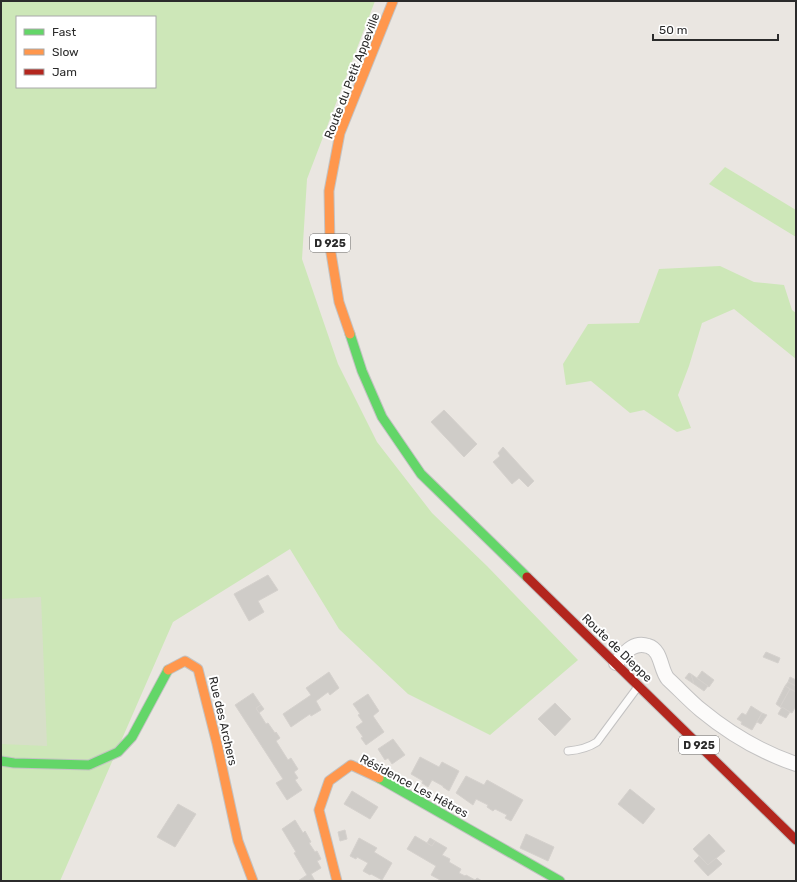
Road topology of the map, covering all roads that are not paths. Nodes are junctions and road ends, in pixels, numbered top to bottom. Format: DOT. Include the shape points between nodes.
graph roads {
  1 [pos="393,1"];
  2 [pos="421,474"];
  3 [pos="616,663"];
  4 [pos="639,686"];
  5 [pos="568,751"];
  6 [pos="1,762"];
  7 [pos="796,764"];
  8 [pos="796,840"];
  9 [pos="253,881"];
  10 [pos="337,881"];
  11 [pos="560,881"];
  1 -- 2 [label="main road, Route du Petit Appeville / D 925" via="340,133 329,190 330,247 339,302 362,371 382,417"];
  2 -- 3 [label="main road, Route de Dieppe / D 925"];
  3 -- 4 [label="main road, Route de Dieppe / D 925"];
  3 -- 7 [label="street" via="631,647 650,646 658,655 666,677 701,710 734,734 772,756"];
  4 -- 5 [label="lane" via="597,742 580,750"];
  4 -- 8 [label="main road, Route de Dieppe / D 925"];
  6 -- 9 [label="main road, Rue des Archers" via="89,765 118,752 132,737 169,669 185,660 198,669 238,841"];
  10 -- 11 [label="main road, Résidence Les Hêtres" via="319,810 329,780 351,765 375,776"];
}
